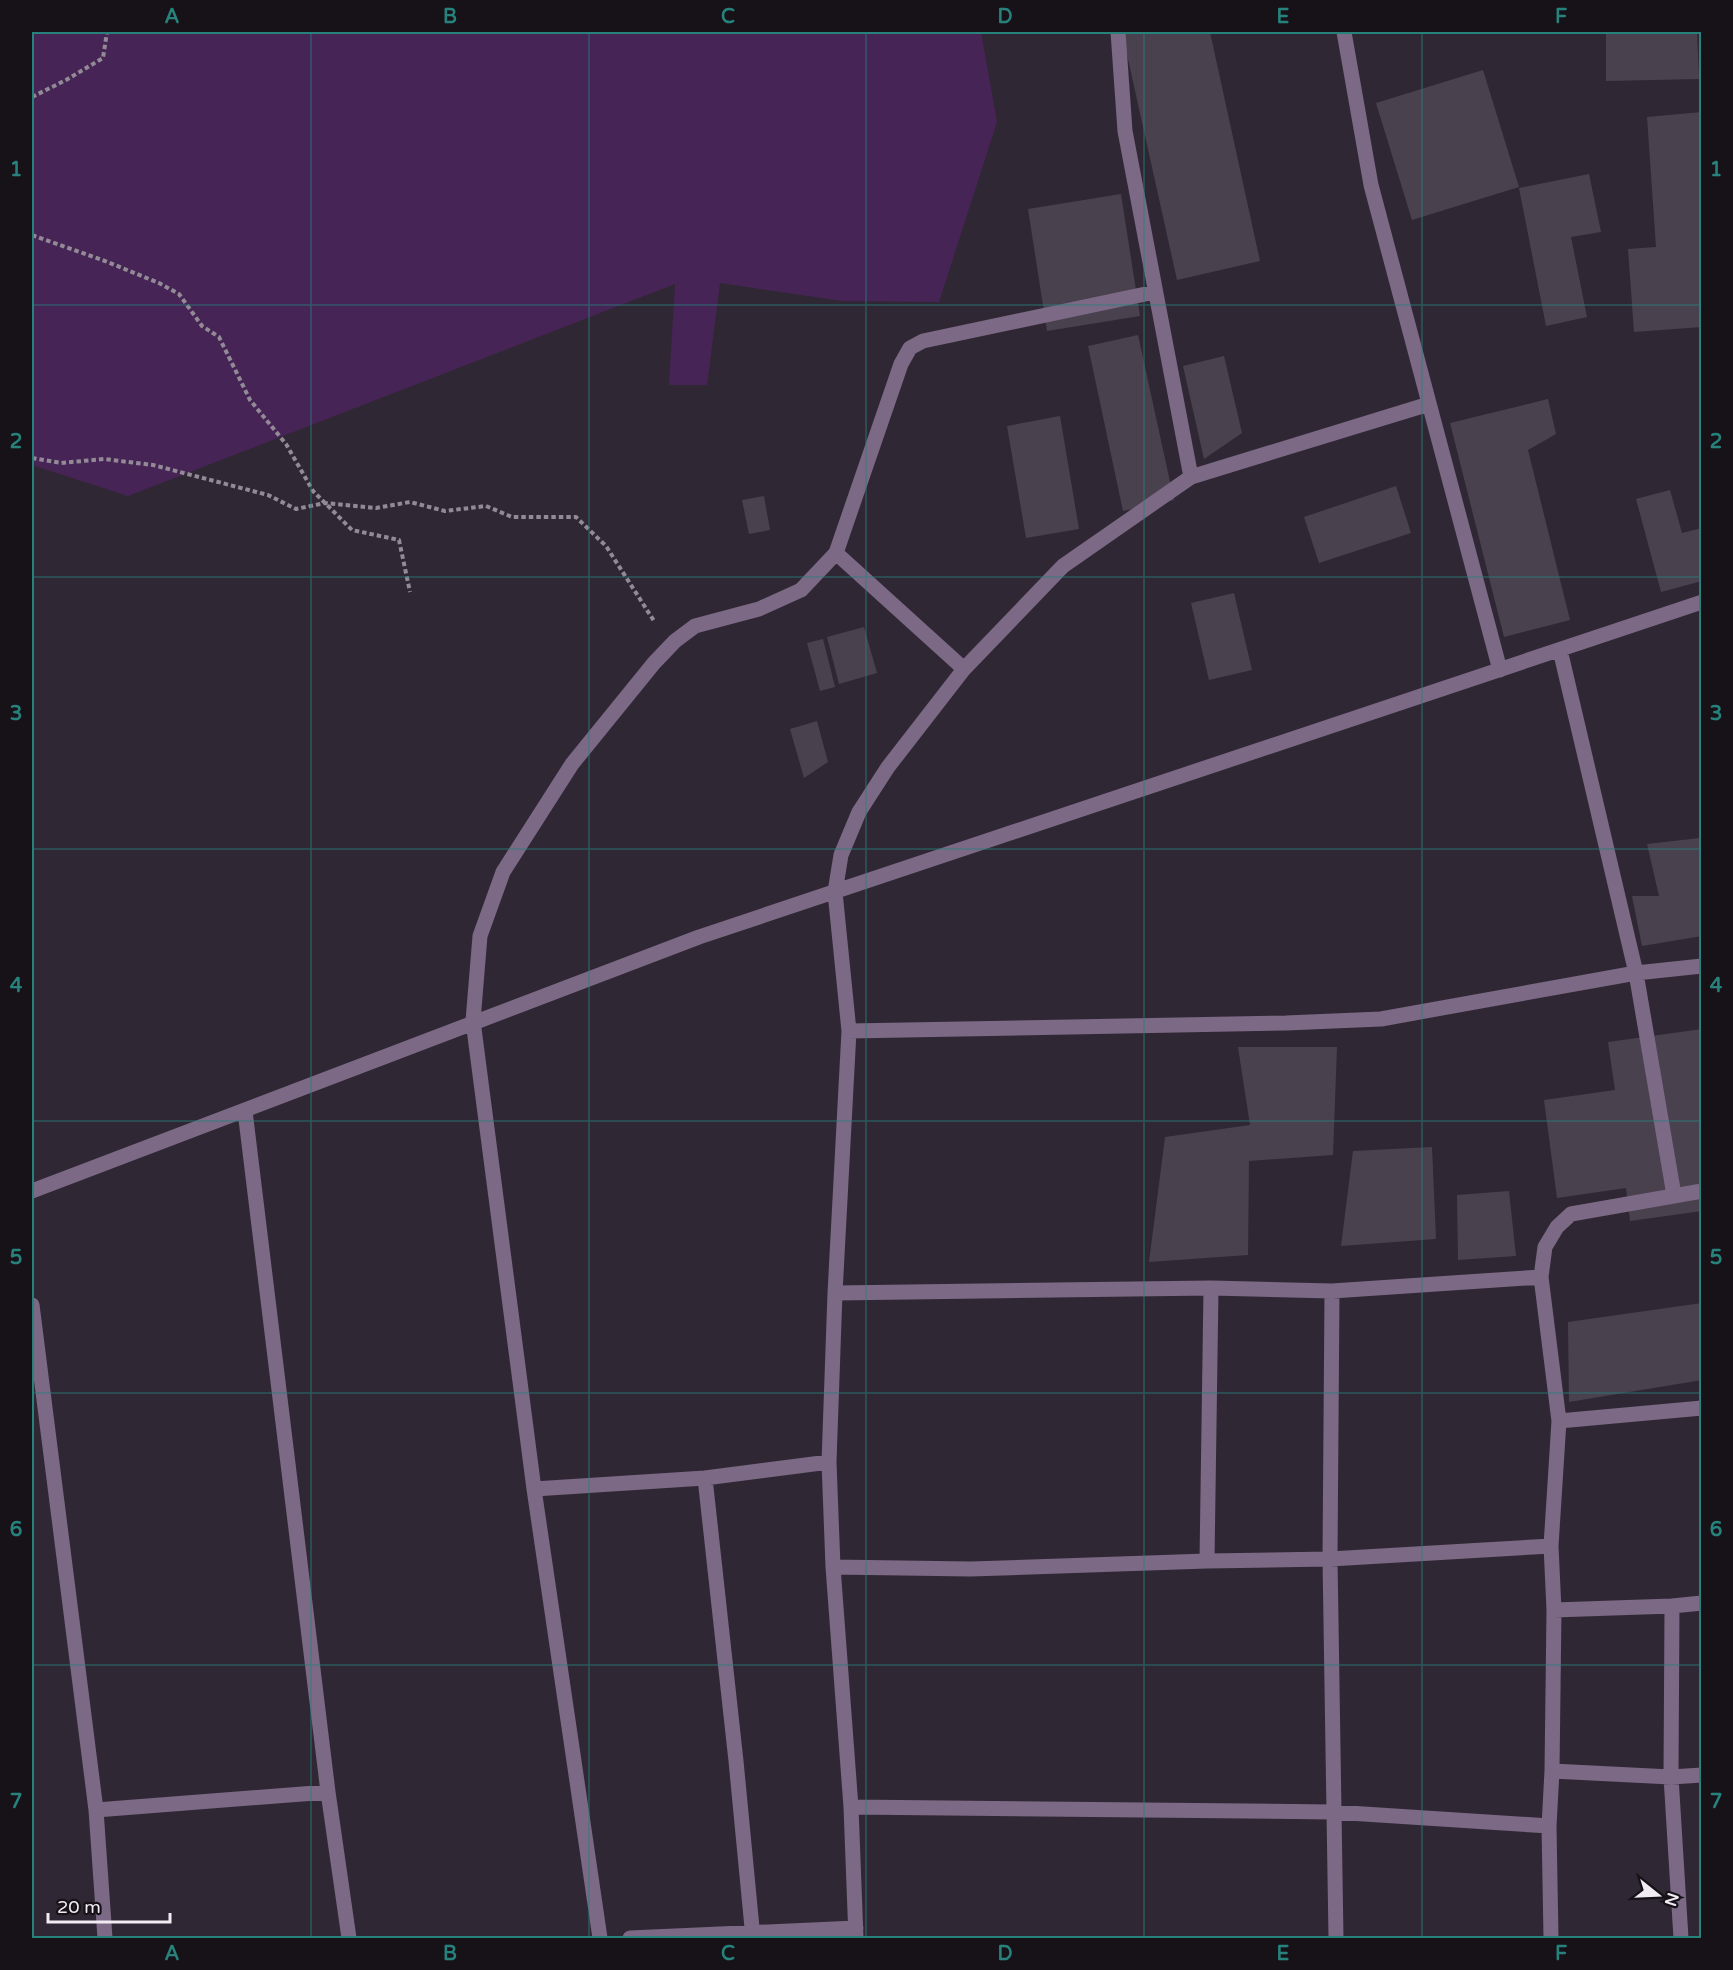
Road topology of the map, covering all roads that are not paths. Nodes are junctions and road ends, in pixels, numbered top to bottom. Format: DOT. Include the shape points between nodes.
graph roads {
  1 [pos="1118,32"];
  2 [pos="1344,32"];
  3 [pos="1155,291"];
  4 [pos="1429,404"];
  5 [pos="1191,477"];
  6 [pos="836,553"];
  7 [pos="1701,602"];
  8 [pos="1560,650"];
  9 [pos="964,669"];
  10 [pos="1500,670"];
  11 [pos="835,892"];
  12 [pos="1701,966"];
  13 [pos="1636,973"];
  14 [pos="473,1021"];
  15 [pos="849,1031"];
  16 [pos="245,1111"];
  17 [pos="32,1191"];
  18 [pos="1701,1191"];
  19 [pos="1674,1195"];
  20 [pos="1541,1277"];
  21 [pos="1211,1288"];
  22 [pos="1332,1291"];
  23 [pos="835,1293"];
  24 [pos="32,1305"];
  25 [pos="1701,1408"];
  26 [pos="1559,1421"];
  27 [pos="829,1462"];
  28 [pos="705,1478"];
  29 [pos="534,1489"];
  30 [pos="1551,1546"];
  31 [pos="1330,1559"];
  32 [pos="1207,1561"];
  33 [pos="833,1567"];
  34 [pos="1701,1603"];
  35 [pos="1672,1606"];
  36 [pos="1554,1610"];
  37 [pos="1552,1771"];
  38 [pos="1701,1774"];
  39 [pos="1671,1778"];
  40 [pos="327,1792"];
  41 [pos="851,1807"];
  42 [pos="96,1810"];
  43 [pos="1333,1812"];
  44 [pos="1549,1826"];
  45 [pos="856,1933"];
  46 [pos="753,1935"];
  47 [pos="105,1938"];
  48 [pos="349,1938"];
  49 [pos="600,1938"];
  50 [pos="630,1938"];
  51 [pos="1336,1938"];
  52 [pos="1551,1938"];
  53 [pos="1681,1938"];
  1 -- 3 [label="street" via="1125,131"];
  2 -- 4 [label="street" via="1371,185"];
  3 -- 5 [label="street"];
  3 -- 6 [label="street" via="923,341 910,348 901,364"];
  4 -- 5 [label="street"];
  4 -- 10 [label="street"];
  5 -- 9 [label="street" via="1062,566"];
  6 -- 9 [label="street"];
  6 -- 14 [label="street" via="801,590 759,609 695,626 669,647 572,764 503,872 480,936"];
  7 -- 8 [label="street"];
  8 -- 10 [label="street"];
  8 -- 13 [label="street"];
  9 -- 11 [label="street" via="888,767 859,812 841,855"];
  10 -- 11 [label="street"];
  11 -- 14 [label="street" via="699,937"];
  11 -- 15 [label="street"];
  12 -- 13 [label="street"];
  13 -- 15 [label="street" via="1381,1019"];
  13 -- 19 [label="street"];
  14 -- 16 [label="street"];
  14 -- 29 [label="street"];
  15 -- 23 [label="street"];
  16 -- 17 [label="street"];
  16 -- 40 [label="street"];
  18 -- 19 [label="street"];
  19 -- 20 [label="street" via="1571,1214 1545,1247"];
  20 -- 22 [label="street"];
  20 -- 26 [label="street"];
  21 -- 22 [label="street"];
  21 -- 23 [label="street"];
  21 -- 32 [label="street"];
  22 -- 31 [label="street"];
  23 -- 27 [label="street"];
  24 -- 42 [label="street"];
  25 -- 26 [label="street"];
  26 -- 30 [label="street"];
  27 -- 28 [label="street"];
  27 -- 33 [label="street"];
  28 -- 29 [label="street"];
  28 -- 46 [label="street"];
  29 -- 49 [label="street"];
  30 -- 31 [label="street"];
  30 -- 36 [label="street"];
  31 -- 32 [label="street"];
  31 -- 43 [label="street"];
  32 -- 33 [label="street" via="971,1569"];
  33 -- 41 [label="street"];
  34 -- 35 [label="street"];
  35 -- 36 [label="street"];
  35 -- 39 [label="street"];
  36 -- 37 [label="street"];
  37 -- 39 [label="street"];
  37 -- 44 [label="street"];
  38 -- 39 [label="street"];
  39 -- 53 [label="street"];
  40 -- 42 [label="street"];
  40 -- 48 [label="street"];
  41 -- 43 [label="street"];
  41 -- 45 [label="street"];
  42 -- 47 [label="street"];
  43 -- 44 [label="street"];
  43 -- 51 [label="street"];
  44 -- 52 [label="street"];
  45 -- 46 [label="street"];
  46 -- 50 [label="street"];
}
